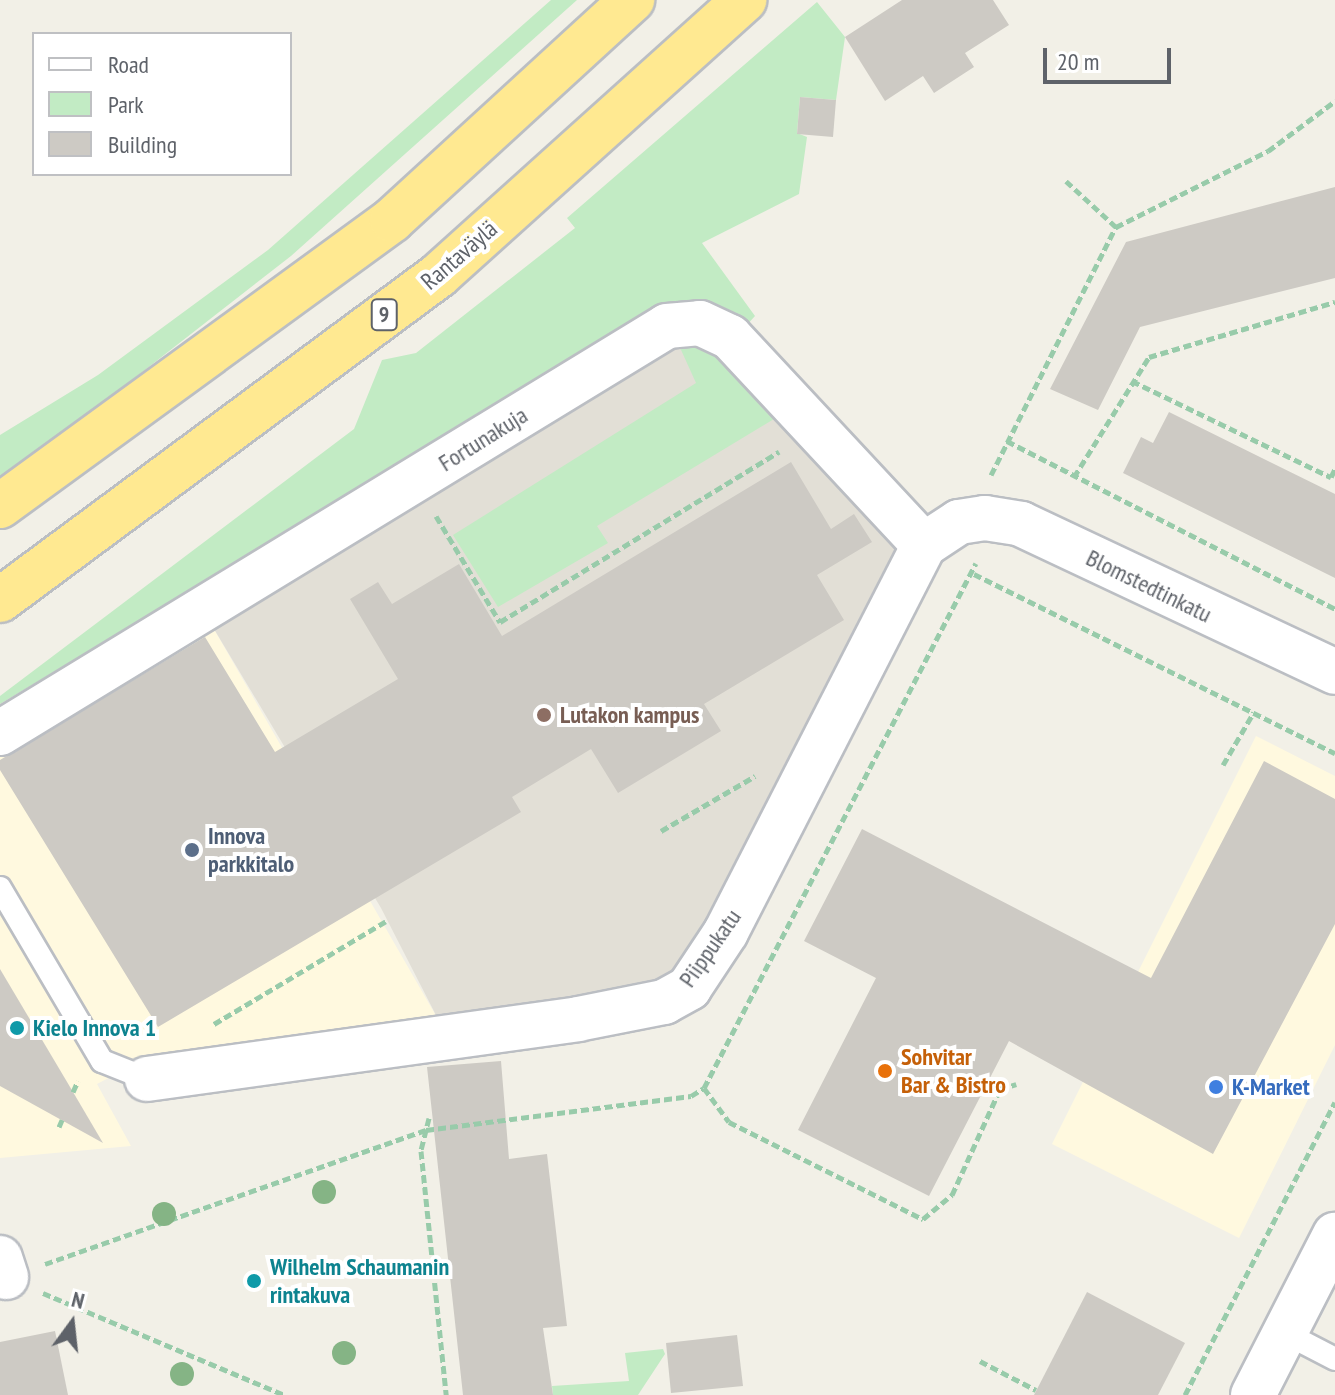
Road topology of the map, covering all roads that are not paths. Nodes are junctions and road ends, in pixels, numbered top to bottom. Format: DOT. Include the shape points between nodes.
graph roads {
  1 [pos="632,0"];
  2 [pos="744,0"];
  3 [pos="0,506"];
  4 [pos="941,533"];
  5 [pos="0,600"];
  6 [pos="1335,672"];
  7 [pos="0,733"];
  8 [pos="0,888"];
  9 [pos="147,1079"];
  10 [pos="1335,1235"];
  11 [pos="1285,1333"];
  12 [pos="1335,1359"];
  13 [pos="1253,1395"];
  1 -- 3 [label="highway" via="392,220"];
  2 -- 5 [label="highway, Rantaväylä / 9" via="439,275"];
  4 -- 6 [label="street, Blomstedtinkatu" via="985,518 1021,524"];
  4 -- 7 [label="street, Fortunakuja" via="730,337 700,323 667,326"];
  4 -- 9 [label="street, Piippukatu" via="726,932 689,988 664,1002 578,1019"];
  8 -- 9 [label="lane" via="102,1061"];
  10 -- 11 [label="street"];
  11 -- 12 [label="lane"];
  11 -- 13 [label="street"];
}
